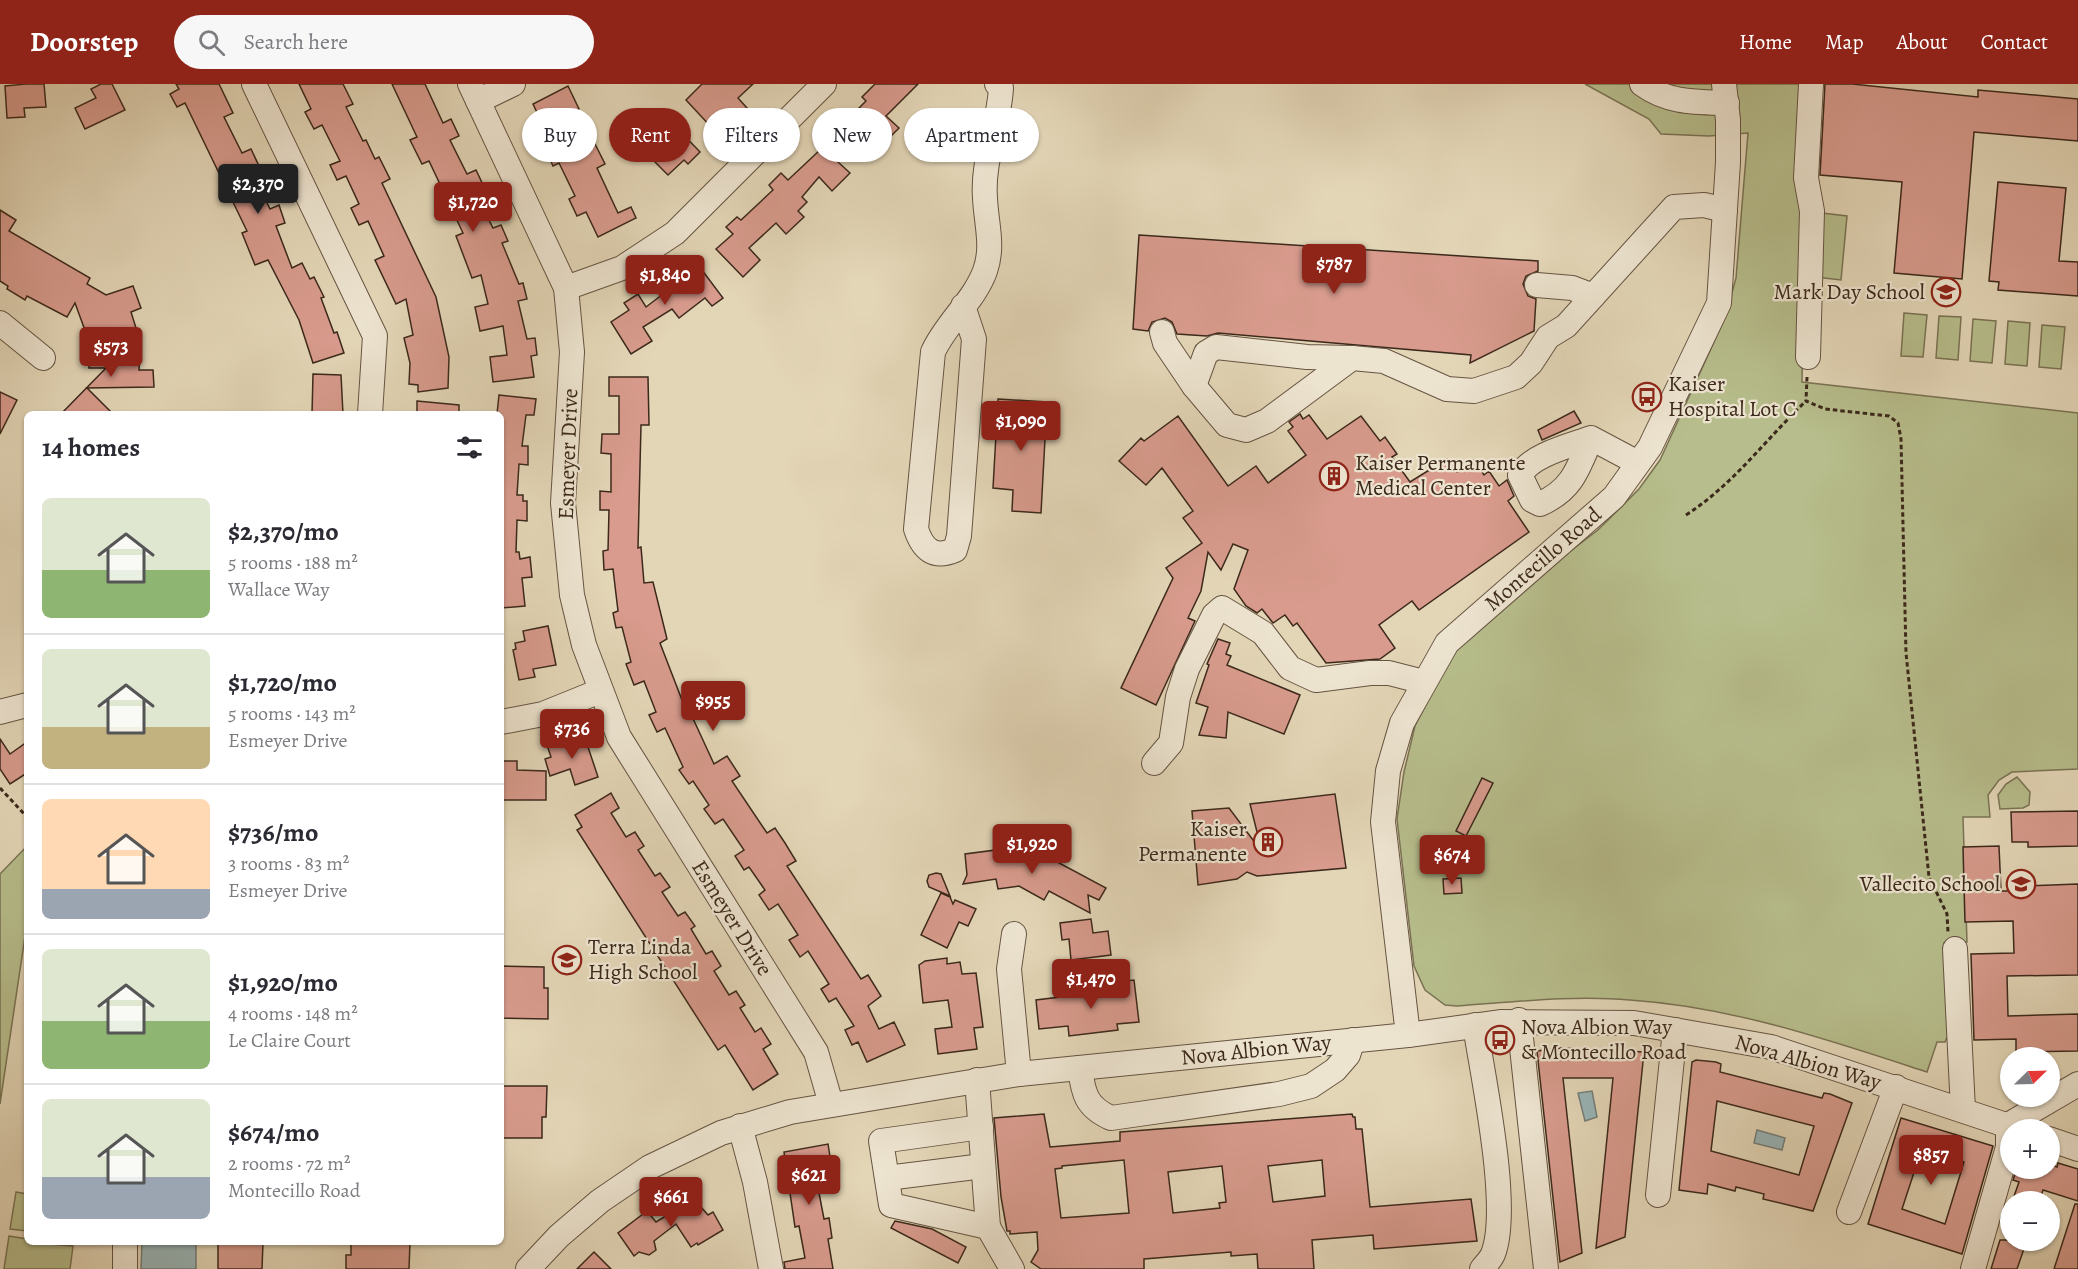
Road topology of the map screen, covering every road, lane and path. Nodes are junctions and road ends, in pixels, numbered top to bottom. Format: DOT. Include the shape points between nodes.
graph roads {
  1 [pos="254,84"];
  2 [pos="513,84"];
  3 [pos="824,84"];
  4 [pos="1642,84"];
  5 [pos="1811,84"];
  6 [pos="999,86"];
  7 [pos="474,93"];
  8 [pos="1725,93"];
  9 [pos="1725,210"];
  10 [pos="1537,285"];
  11 [pos="566,288"];
  12 [pos="1593,296"];
  13 [pos="963,306"];
  14 [pos="0,323"];
  15 [pos="1162,333"];
  16 [pos="1808,357"];
  17 [pos="43,358"];
  18 [pos="1352,358"];
  19 [pos="1194,386"];
  20 [pos="1806,400"];
  21 [pos="370,411"];
  22 [pos="1591,438"];
  23 [pos="1638,463"];
  24 [pos="1686,515"];
  25 [pos="1424,682"];
  26 [pos="600,691"];
  27 [pos="24,706"];
  28 [pos="0,712"];
  29 [pos="504,721"];
  30 [pos="1154,763"];
  31 [pos="0,788"];
  32 [pos="24,814"];
  33 [pos="1014,934"];
  34 [pos="1955,949"];
  35 [pos="1519,1020"];
  36 [pos="1474,1025"];
  37 [pos="1675,1030"];
  38 [pos="1408,1035"];
  39 [pos="1353,1040"];
  40 [pos="1080,1068"];
  41 [pos="1019,1074"];
  42 [pos="978,1080"];
  43 [pos="2074,1085"];
  44 [pos="1896,1087"];
  45 [pos="831,1104"];
  46 [pos="1963,1110"];
  47 [pos="2025,1119"];
  48 [pos="2000,1122"];
  49 [pos="740,1126"];
  50 [pos="981,1127"];
  51 [pos="2060,1143"];
  52 [pos="2078,1149"];
  53 [pos="983,1166"];
  54 [pos="2000,1175"];
  55 [pos="887,1178"];
  56 [pos="1658,1195"];
  57 [pos="1849,1212"];
  58 [pos="988,1227"];
  59 [pos="125,1245"];
  60 [pos="125,1269"];
  61 [pos="528,1269"];
  62 [pos="771,1269"];
  63 [pos="1012,1269"];
  64 [pos="1482,1269"];
  65 [pos="1546,1269"];
  66 [pos="1973,1269"];
  1 -- 21 [label="street" via="375,336"];
  2 -- 7 [label="street"];
  3 -- 11 [label="street" via="675,233 622,268"];
  4 -- 8 [label="street" via="1657,95 1679,101"];
  5 -- 16 [label="street" via="1806,178 1812,211"];
  6 -- 13 [label="street" via="1000,109 985,173 991,251 985,273"];
  7 -- 11 [label="street, Esmeyer Drive"];
  8 -- 9 [label="street, Montecillo Road"];
  9 -- 12 [label="street" via="1704,205 1674,207"];
  9 -- 23 [label="street, Montecillo Road" via="1719,303 1650,447"];
  10 -- 12 [label="street" via="1572,288"];
  11 -- 26 [label="street, Esmeyer Drive" via="572,352 563,503 572,595"];
  12 -- 18 [label="street" via="1566,326 1548,337 1516,377 1474,391 1447,389 1384,361"];
  13 -- 13 [label="street" via="943,330 933,352 916,529 921,544 945,554 955,550 959,536 974,339"];
  14 -- 17 [label="street"];
  15 -- 19 [label="street"];
  16 -- 20 [label="path"];
  18 -- 19 [label="street" via="1216,347 1206,353"];
  18 -- 19 [label="street" via="1267,421 1246,430 1227,425"];
  20 -- 24 [label="path" via="1730,480"];
  20 -- 34 [label="path" via="1825,409 1889,416 1898,423 1906,652 1929,877 1947,914 1949,945"];
  22 -- 23 [label="street"];
  23 -- 25 [label="street, Montecillo Road" via="1614,497 1447,643"];
  25 -- 30 [label="street" via="1370,673 1316,680 1290,668 1263,633 1222,608 1214,615 1187,669 1171,743"];
  25 -- 38 [label="street, Montecillo Road" via="1402,723 1388,771 1383,822"];
  26 -- 29 [label="street" via="543,714"];
  26 -- 45 [label="street, Esmeyer Drive" via="619,737 816,1052"];
  27 -- 28 [label="street"];
  31 -- 32 [label="path"];
  33 -- 41 [label="street" via="1009,969"];
  34 -- 46 [label="street"];
  35 -- 36 [label="street, Nova Albion Way"];
  35 -- 37 [label="street, Nova Albion Way" via="1634,1023"];
  35 -- 65 [label="street"];
  36 -- 38 [label="street, Nova Albion Way"];
  36 -- 64 [label="street" via="1500,1215 1493,1255"];
  37 -- 44 [label="street, Nova Albion Way" via="1771,1047"];
  37 -- 56 [label="street"];
  38 -- 39 [label="street, Nova Albion Way"];
  39 -- 40 [label="street, Nova Albion Way"];
  39 -- 40 [label="street" via="1348,1055 1335,1070 1311,1086 1111,1118 1100,1113 1083,1092"];
  40 -- 41 [label="street, Nova Albion Way"];
  41 -- 42 [label="street, Nova Albion Way"];
  42 -- 45 [label="street, Nova Albion Way"];
  42 -- 50 [label="street"];
  43 -- 47 [label="street"];
  44 -- 46 [label="street, Nova Albion Way"];
  44 -- 57 [label="street"];
  45 -- 49 [label="street, Nova Albion Way"];
  46 -- 48 [label="street, Nova Albion Way"];
  49 -- 61 [label="street, Nova Albion Way" via="685,1148 616,1190 559,1236"];
  49 -- 62 [label="street"];
  50 -- 53 [label="street"];
  50 -- 55 [label="street" via="881,1142"];
  51 -- 52 [label="street"];
  53 -- 55 [label="street"];
  53 -- 58 [label="street"];
  54 -- 66 [label="street"];
  55 -- 58 [label="street" via="891,1205"];
  58 -- 63 [label="street"];
  59 -- 60 [label="street"];
}
